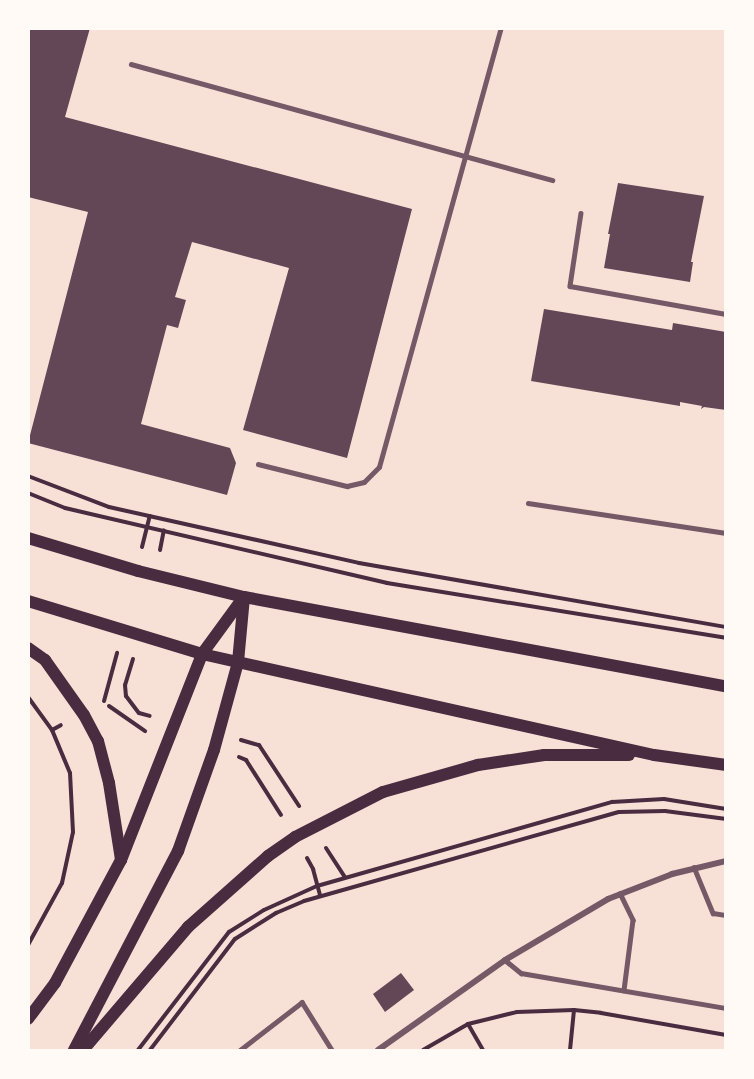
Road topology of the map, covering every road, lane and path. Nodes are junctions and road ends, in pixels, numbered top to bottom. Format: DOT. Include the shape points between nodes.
graph roads {
  1 [pos="501,28"];
  2 [pos="131,64"];
  3 [pos="466,156"];
  4 [pos="552,180"];
  5 [pos="580,213"];
  6 [pos="726,314"];
  7 [pos="258,464"];
  8 [pos="28,476"];
  9 [pos="28,493"];
  10 [pos="528,503"];
  11 [pos="726,533"];
  12 [pos="28,538"];
  13 [pos="244,597"];
  14 [pos="28,601"];
  15 [pos="726,627"];
  16 [pos="726,638"];
  17 [pos="28,648"];
  18 [pos="202,654"];
  19 [pos="238,662"];
  20 [pos="726,686"];
  21 [pos="52,730"];
  22 [pos="654,755"];
  23 [pos="726,765"];
  24 [pos="726,809"];
  25 [pos="726,819"];
  26 [pos="121,860"];
  27 [pos="726,861"];
  28 [pos="694,867"];
  29 [pos="620,893"];
  30 [pos="726,915"];
  31 [pos="28,945"];
  32 [pos="505,960"];
  33 [pos="624,990"];
  34 [pos="726,1008"];
  35 [pos="574,1010"];
  36 [pos="28,1019"];
  37 [pos="468,1024"];
  38 [pos="726,1035"];
  39 [pos="74,1050"];
  40 [pos="83,1050"];
  41 [pos="138,1050"];
  42 [pos="150,1050"];
  43 [pos="240,1050"];
  44 [pos="333,1050"];
  45 [pos="378,1050"];
  46 [pos="423,1050"];
  47 [pos="483,1050"];
  48 [pos="570,1050"];
  1 -- 3 [label="lane"];
  2 -- 3 [label="lane"];
  3 -- 4 [label="lane"];
  3 -- 7 [label="lane" via="379,467 364,482 347,486"];
  5 -- 6 [label="lane" via="570,286"];
  8 -- 15 [label="path" via="110,507 337,559"];
  9 -- 16 [label="path" via="65,508 387,582"];
  10 -- 11 [label="lane"];
  12 -- 13 [label="main road"];
  13 -- 18 [label="main road"];
  13 -- 19 [label="main road"];
  13 -- 20 [label="main road"];
  14 -- 18 [label="main road"];
  17 -- 26 [label="main road" via="45,660 98,741"];
  18 -- 19 [label="main road"];
  18 -- 26 [label="main road"];
  19 -- 22 [label="main road"];
  19 -- 39 [label="main road" via="214,750 178,850"];
  21 -- 31 [label="path" via="70,773 73,832 62,883"];
  22 -- 23 [label="main road"];
  22 -- 40 [label="main road" via="544,756 478,765 383,792 295,837 188,927"];
  24 -- 41 [label="path" via="664,800 612,802 317,886 264,910 229,932"];
  25 -- 42 [label="path" via="665,811 619,812 304,901 235,939"];
  26 -- 36 [label="main road" via="56,983"];
  27 -- 28 [label="street"];
  28 -- 29 [label="street"];
  28 -- 30 [label="lane" via="713,913"];
  29 -- 32 [label="street"];
  29 -- 33 [label="lane" via="633,920"];
  32 -- 33 [label="lane" via="521,973"];
  32 -- 45 [label="street"];
  33 -- 34 [label="lane"];
  35 -- 37 [label="path" via="517,1012"];
  35 -- 38 [label="path"];
  35 -- 48 [label="path"];
  37 -- 46 [label="path"];
  37 -- 47 [label="path"];
  43 -- 44 [label="lane" via="302,1002"];
}
